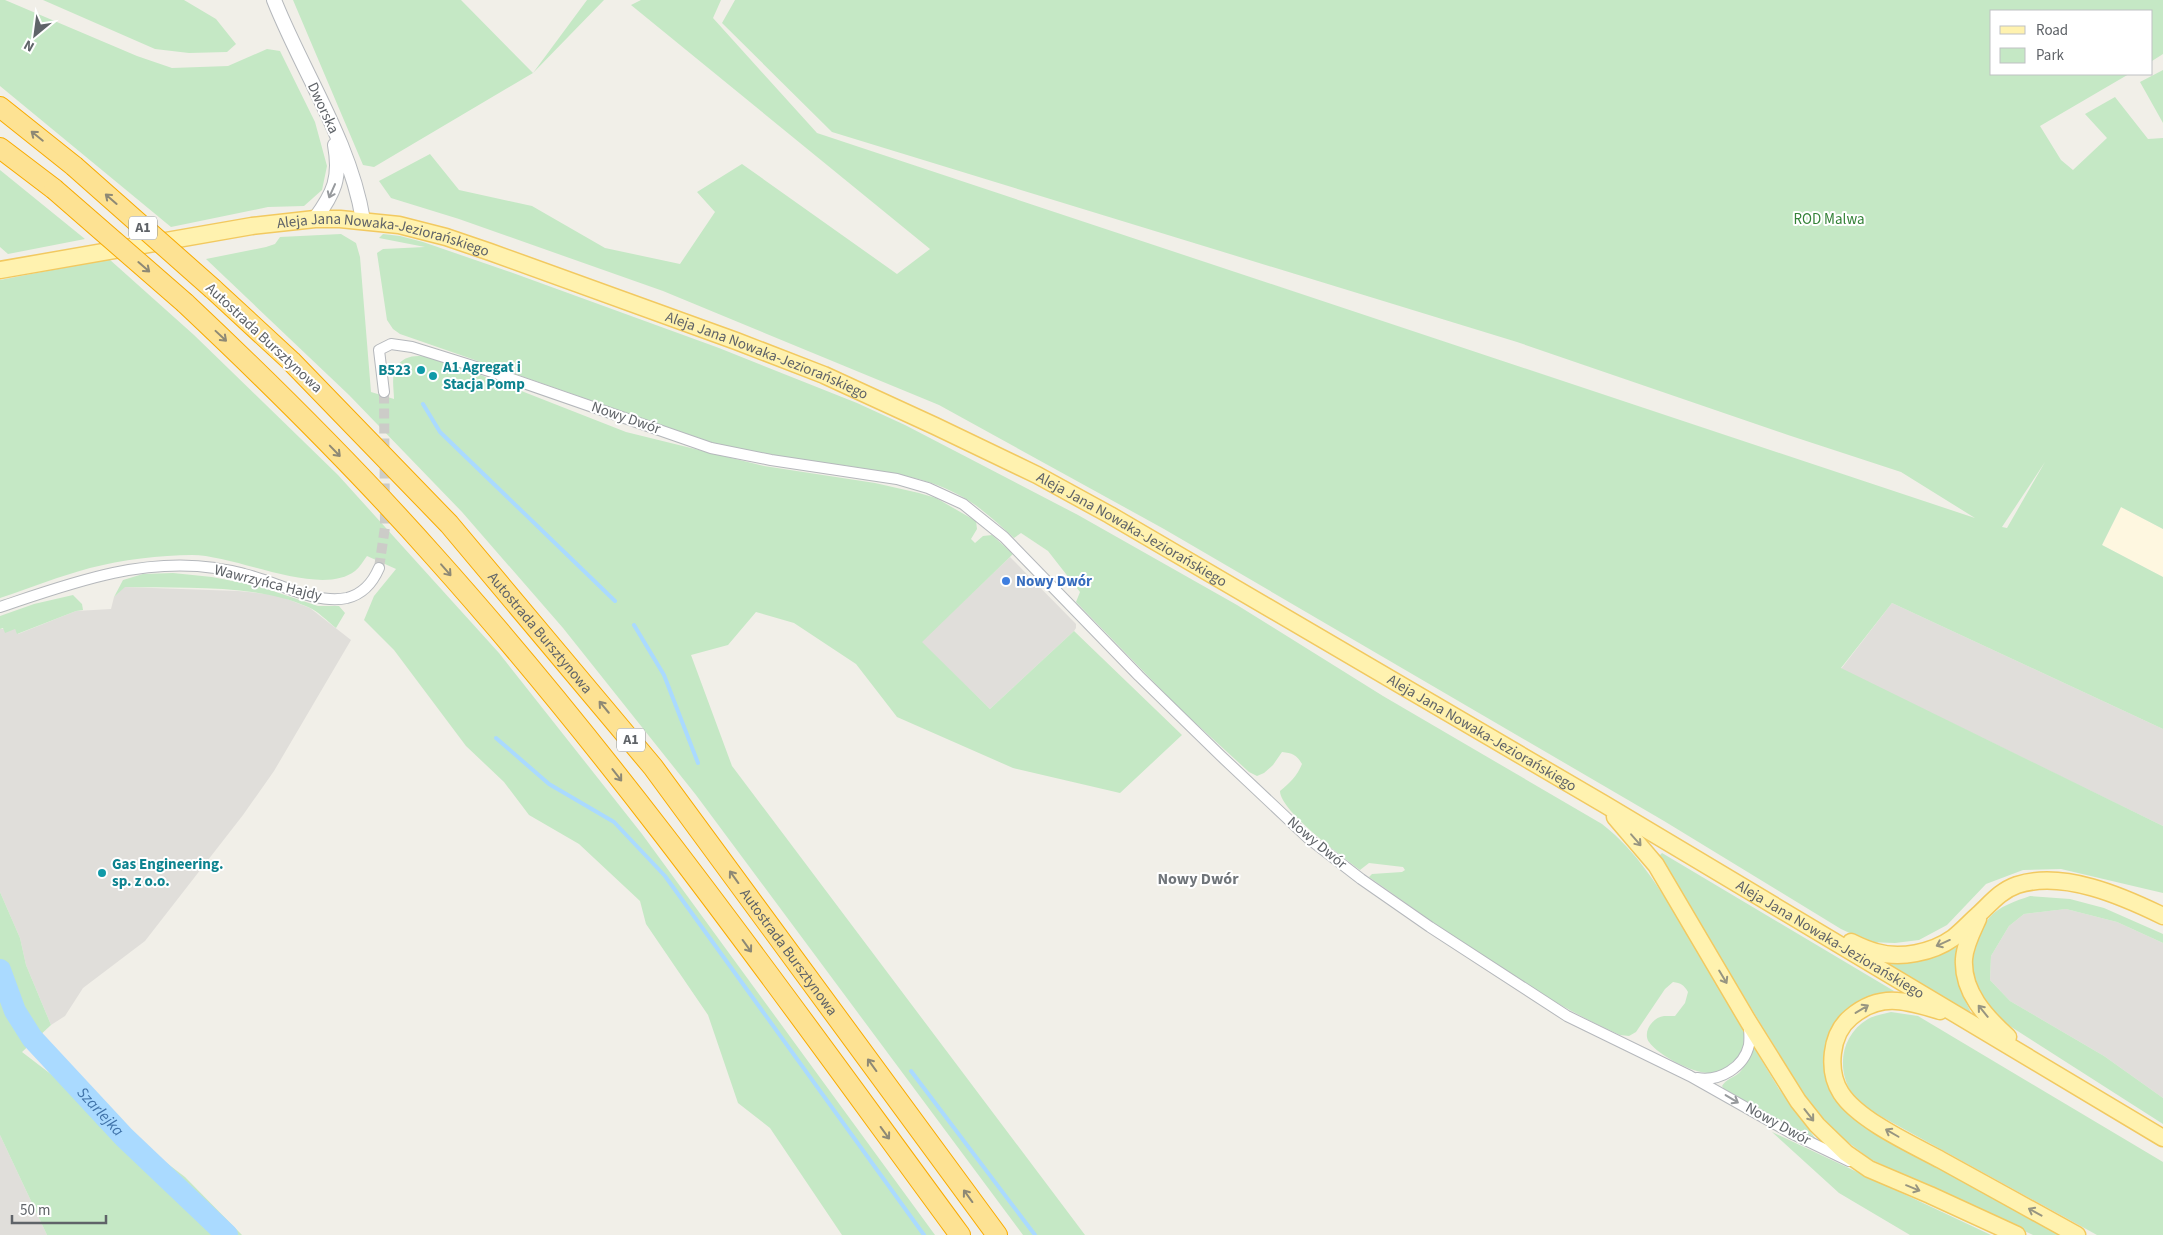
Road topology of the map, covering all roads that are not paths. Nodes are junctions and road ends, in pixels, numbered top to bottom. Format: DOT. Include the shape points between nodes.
graph roads {
  1 [pos="274,0"];
  2 [pos="0,106"];
  3 [pos="331,124"];
  4 [pos="0,148"];
  5 [pos="314,220"];
  6 [pos="363,220"];
  7 [pos="0,270"];
  8 [pos="384,392"];
  9 [pos="379,568"];
  10 [pos="0,607"];
  11 [pos="1604,804"];
  12 [pos="2139,904"];
  13 [pos="2163,908"];
  14 [pos="1980,913"];
  15 [pos="2163,916"];
  16 [pos="1803,923"];
  17 [pos="1966,1019"];
  18 [pos="1748,1021"];
  19 [pos="2030,1058"];
  20 [pos="1690,1076"];
  21 [pos="2163,1138"];
  22 [pos="1869,1169"];
  23 [pos="960,1235"];
  24 [pos="997,1235"];
  25 [pos="2017,1235"];
  26 [pos="2077,1235"];
  1 -- 3 [label="street, Dworska"];
  24 -- 2 [label="highway, Autostrada Bursztynowa / A1, one-way, bridge" via="659,775 449,524 291,361 74,166"];
  3 -- 5 [label="street, one-way" via="338,159 337,182"];
  3 -- 6 [label="street, Dworska" via="357,186"];
  4 -- 23 [label="highway, Autostrada Bursztynowa / A1, one-way, bridge" via="185,302 268,381 408,527 523,658 608,763 708,892"];
  5 -- 6 [label="main road, Aleja Jana Nowaka-Jeziorańskiego"];
  5 -- 7 [label="main road, Aleja Jana Nowaka-Jeziorańskiego" via="252,226"];
  6 -- 11 [label="main road, Aleja Jana Nowaka-Jeziorańskiego" via="422,231 500,256 736,341 815,372 935,426 1110,514"];
  8 -- 20 [label="street, Nowy Dwór" via="378,350 391,344 412,347 711,448 897,479 928,488 963,504 1004,537 1174,712 1308,838 1430,927 1567,1016"];
  9 -- 10 [label="street, Wawrzyńca Hajdy" via="369,585 346,598 309,595 245,574 213,568 162,566 129,569 85,580"];
  11 -- 16 [label="main road, Aleja Jana Nowaka-Jeziorańskiego"];
  11 -- 18 [label="main road, one-way" via="1656,865"];
  12 -- 13 [label="main road"];
  12 -- 14 [label="main road" via="2066,881 2038,880 2003,892"];
  12 -- 15 [label="main road"];
  14 -- 16 [label="main road, one-way" via="1952,939 1923,952 1897,955 1876,952"];
  19 -- 14 [label="main road, one-way" via="1993,1023 1966,983 1964,959"];
  16 -- 17 [label="main road, Aleja Jana Nowaka-Jeziorańskiego"];
  17 -- 19 [label="main road, Aleja Jana Nowaka-Jeziorańskiego"];
  26 -- 17 [label="main road, one-way" via="1893,1134 1860,1113 1841,1094 1832,1074 1832,1055 1847,1020 1862,1007 1902,1000"];
  18 -- 20 [label="street, Nowy Dwór" via="1747,1050 1733,1069 1708,1079"];
  18 -- 22 [label="main road, one-way" via="1817,1124 1846,1153"];
  19 -- 21 [label="main road, Aleja Jana Nowaka-Jeziorańskiego"];
  20 -- 22 [label="street, Nowy Dwór, one-way" via="1791,1133"];
  22 -- 25 [label="main road, one-way"];
}
